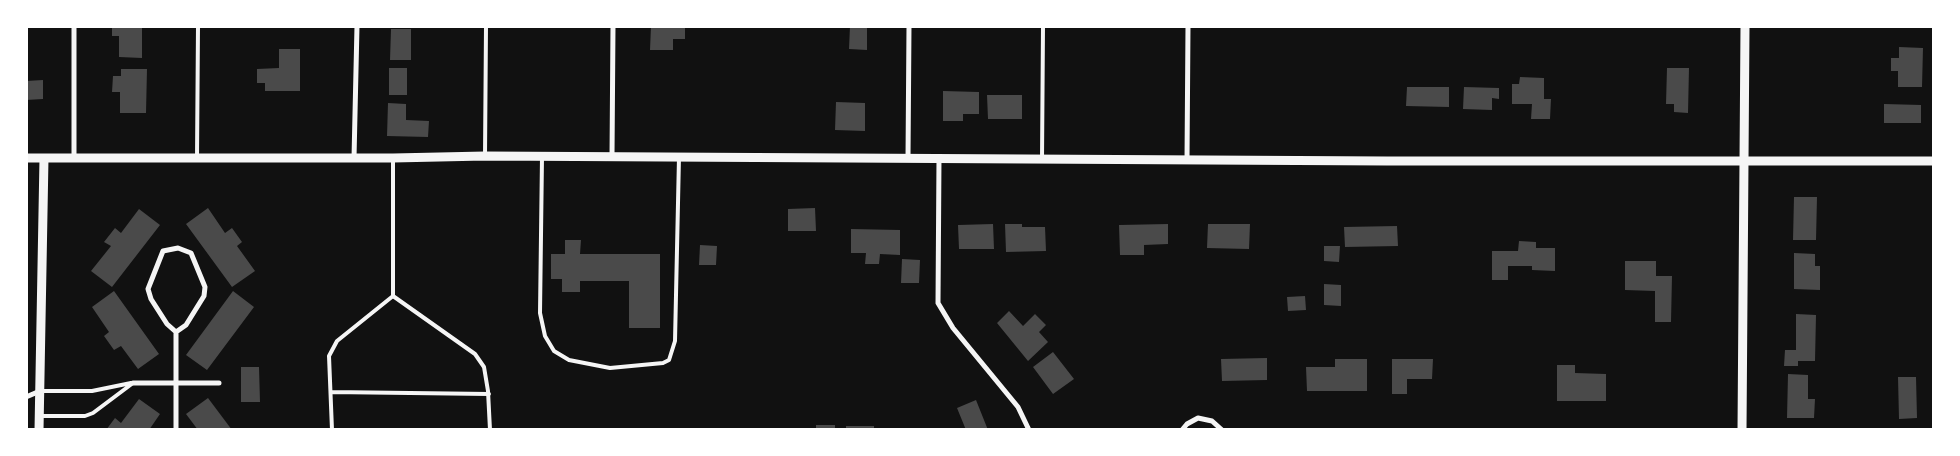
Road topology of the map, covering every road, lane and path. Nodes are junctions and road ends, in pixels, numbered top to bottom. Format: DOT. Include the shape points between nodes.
graph roads {
  1 [pos="74,26"];
  2 [pos="198,26"];
  3 [pos="357,26"];
  4 [pos="486,26"];
  5 [pos="613,26"];
  6 [pos="909,26"];
  7 [pos="1043,26"];
  8 [pos="1188,26"];
  9 [pos="1744,26"];
  10 [pos="486,156"];
  11 [pos="542,156"];
  12 [pos="612,156"];
  13 [pos="679,157"];
  14 [pos="26,158"];
  15 [pos="44,158"];
  16 [pos="74,158"];
  17 [pos="197,158"];
  18 [pos="354,158"];
  19 [pos="393,158"];
  20 [pos="908,158"];
  21 [pos="939,158"];
  22 [pos="1042,159"];
  23 [pos="1187,160"];
  24 [pos="1744,161"];
  25 [pos="1934,161"];
  26 [pos="393,296"];
  27 [pos="176,332"];
  28 [pos="134,383"];
  29 [pos="176,383"];
  30 [pos="219,383"];
  31 [pos="40,391"];
  32 [pos="331,392"];
  33 [pos="488,394"];
  34 [pos="26,397"];
  35 [pos="40,416"];
  36 [pos="39,430"];
  37 [pos="176,430"];
  38 [pos="332,430"];
  39 [pos="490,430"];
  40 [pos="1029,430"];
  41 [pos="1182,430"];
  42 [pos="1222,430"];
  43 [pos="1742,430"];
  1 -- 16 [label="street"];
  2 -- 17 [label="lane"];
  3 -- 18 [label="street"];
  4 -- 10 [label="lane"];
  5 -- 12 [label="street"];
  6 -- 20 [label="street"];
  7 -- 22 [label="lane"];
  8 -- 23 [label="street"];
  9 -- 24 [label="street"];
  10 -- 11 [label="street"];
  10 -- 19 [label="street"];
  11 -- 12 [label="street"];
  11 -- 13 [label="lane" via="540,313 545,336 554,351 569,360 610,368 669,360 675,341"];
  12 -- 13 [label="street"];
  13 -- 20 [label="street"];
  14 -- 15 [label="street"];
  15 -- 16 [label="street"];
  15 -- 31 [label="street"];
  16 -- 17 [label="street"];
  17 -- 18 [label="street"];
  18 -- 19 [label="street"];
  19 -- 26 [label="lane"];
  20 -- 21 [label="street"];
  21 -- 22 [label="street"];
  21 -- 40 [label="street" via="938,303 953,328 1018,407"];
  22 -- 23 [label="street"];
  23 -- 24 [label="street"];
  24 -- 25 [label="street"];
  24 -- 43 [label="street"];
  26 -- 32 [label="lane" via="337,341 329,356"];
  26 -- 33 [label="lane" via="475,354 484,367"];
  27 -- 27 [label="street" via="186,325 204,296 205,287 191,253 178,248 163,251 148,289 167,324"];
  27 -- 29 [label="street"];
  28 -- 29 [label="street"];
  28 -- 31 [label="lane" via="92,391"];
  28 -- 35 [label="lane" via="85,416"];
  29 -- 30 [label="street"];
  29 -- 37 [label="street"];
  31 -- 34 [label="street"];
  31 -- 35 [label="street"];
  32 -- 33 [label="lane"];
  32 -- 38 [label="lane"];
  33 -- 39 [label="lane"];
  35 -- 36 [label="street"];
  41 -- 42 [label="street" via="1198,418 1212,421"];
}
